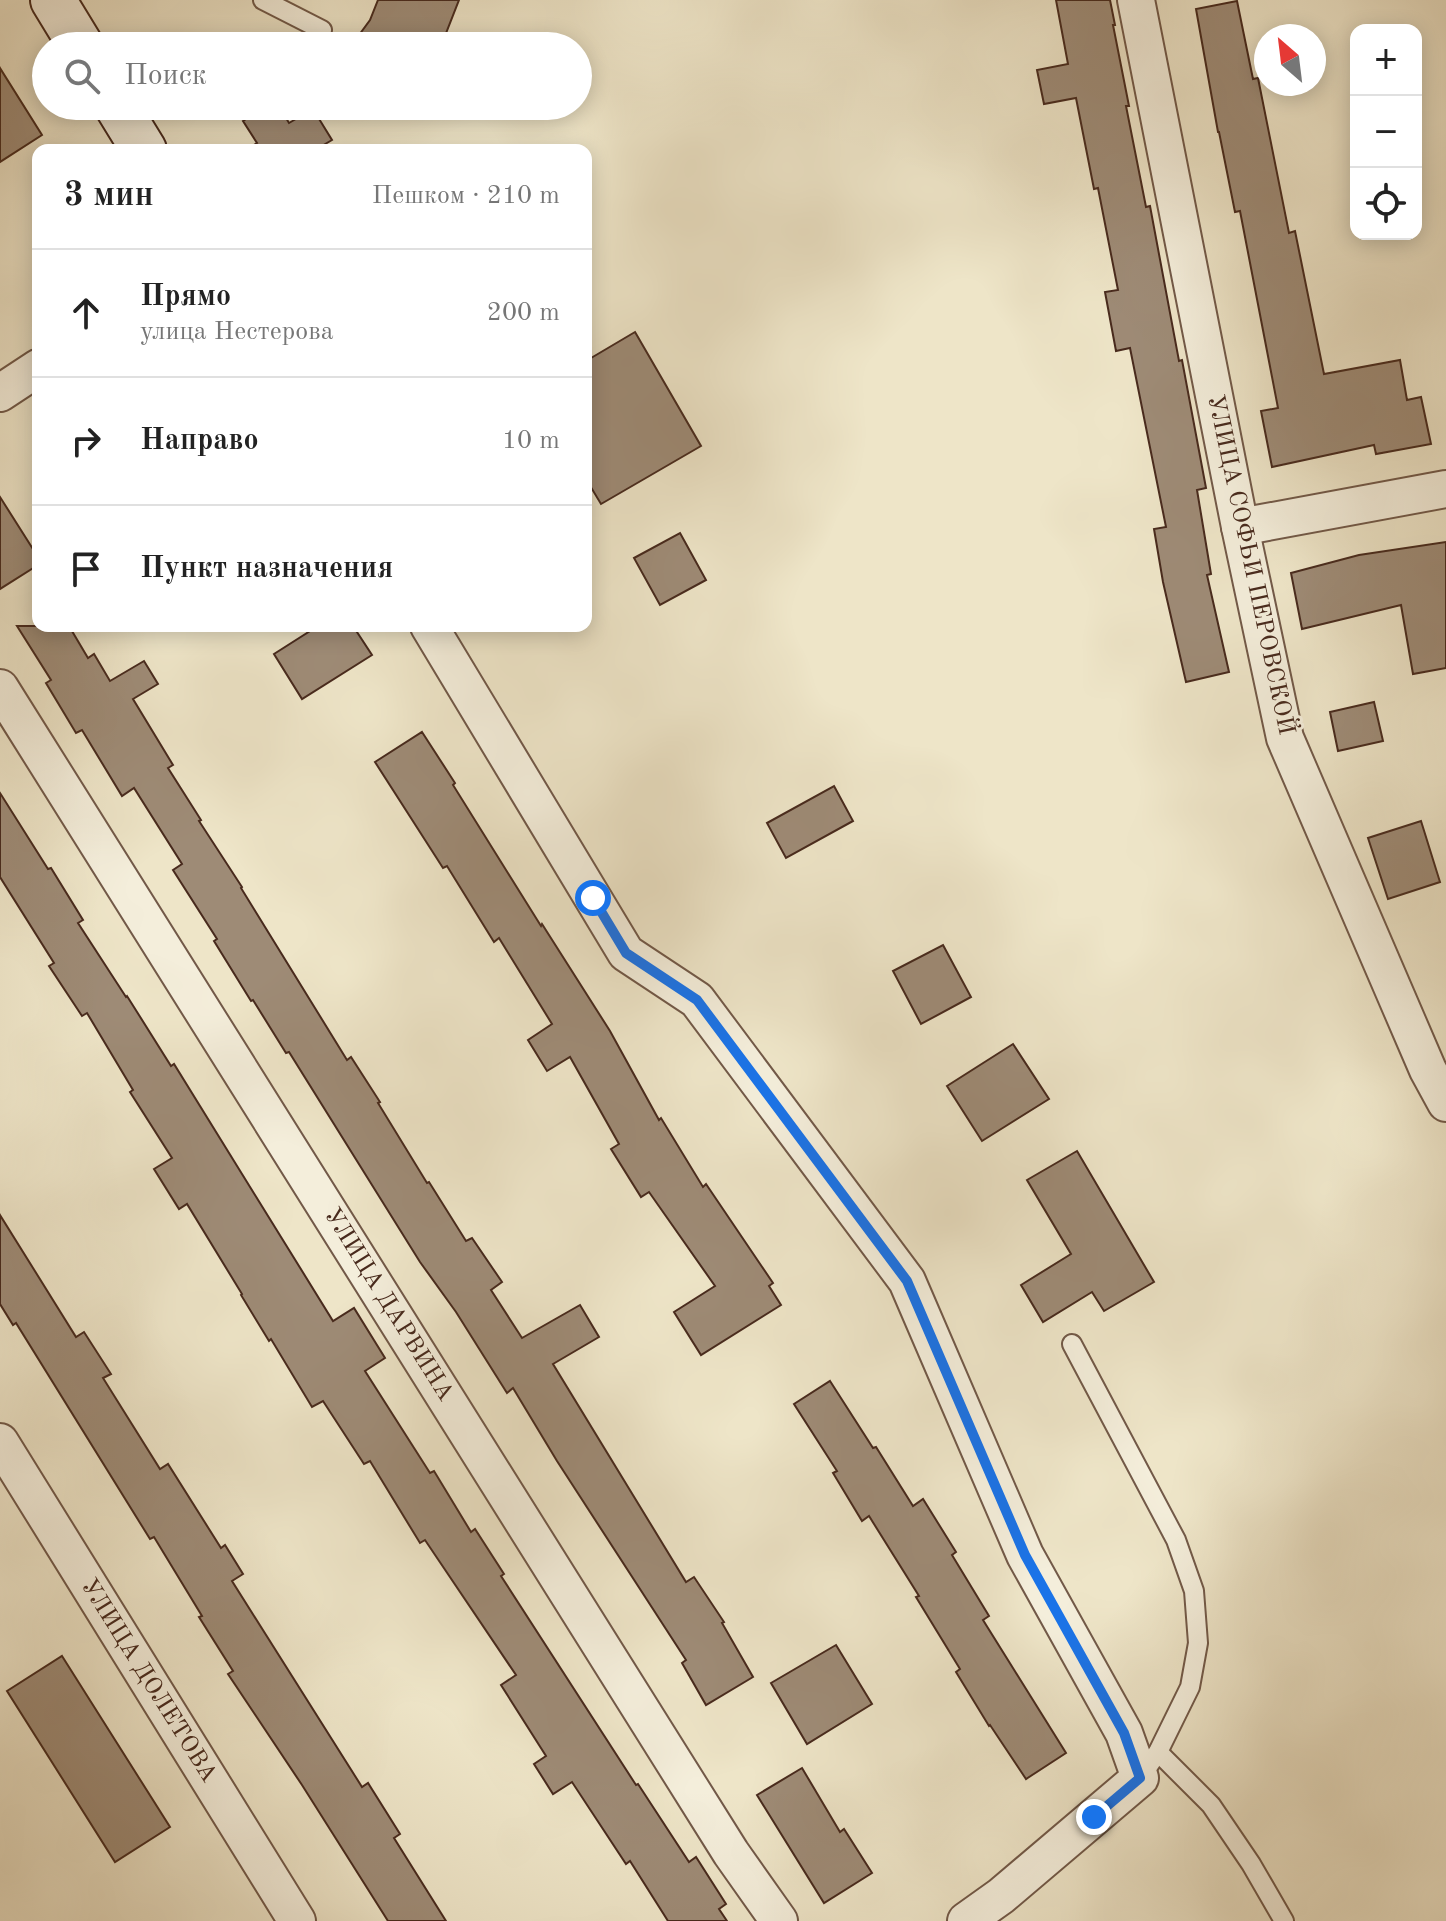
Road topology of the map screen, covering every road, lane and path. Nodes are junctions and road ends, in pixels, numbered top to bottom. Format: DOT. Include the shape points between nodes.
graph roads {
  1 [pos="53,0"];
  2 [pos="263,0"];
  3 [pos="1136,0"];
  4 [pos="322,30"];
  5 [pos="72,32"];
  6 [pos="126,120"];
  7 [pos="140,144"];
  8 [pos="32,372"];
  9 [pos="0,393"];
  10 [pos="1446,489"];
  11 [pos="1240,527"];
  12 [pos="433,632"];
  13 [pos="0,688"];
  14 [pos="1446,1103"];
  15 [pos="1072,1344"];
  16 [pos="0,1442"];
  17 [pos="1149,1765"];
  18 [pos="297,1921"];
  19 [pos="779,1921"];
  20 [pos="966,1921"];
  21 [pos="1284,1921"];
  1 -- 5 [label="street"];
  2 -- 4 [label="lane"];
  3 -- 11 [label="street, УЛИЦА СОФЬИ ПЕРОВСКОЙ"];
  6 -- 7 [label="street"];
  8 -- 9 [label="street"];
  10 -- 11 [label="street"];
  11 -- 14 [label="street, УЛИЦА СОФЬИ ПЕРОВСКОЙ" via="1285,738"];
  12 -- 17 [label="street" via="626,953 697,1000 907,1281 1025,1555 1124,1733"];
  13 -- 19 [label="street, УЛИЦА ДАРВИНА"];
  15 -- 17 [label="lane" via="1176,1540 1194,1591 1198,1643 1190,1687"];
  16 -- 18 [label="street, УЛИЦА ДОЛЕТОВА"];
  17 -- 20 [label="street"];
  17 -- 21 [label="lane" via="1211,1805"];
}
